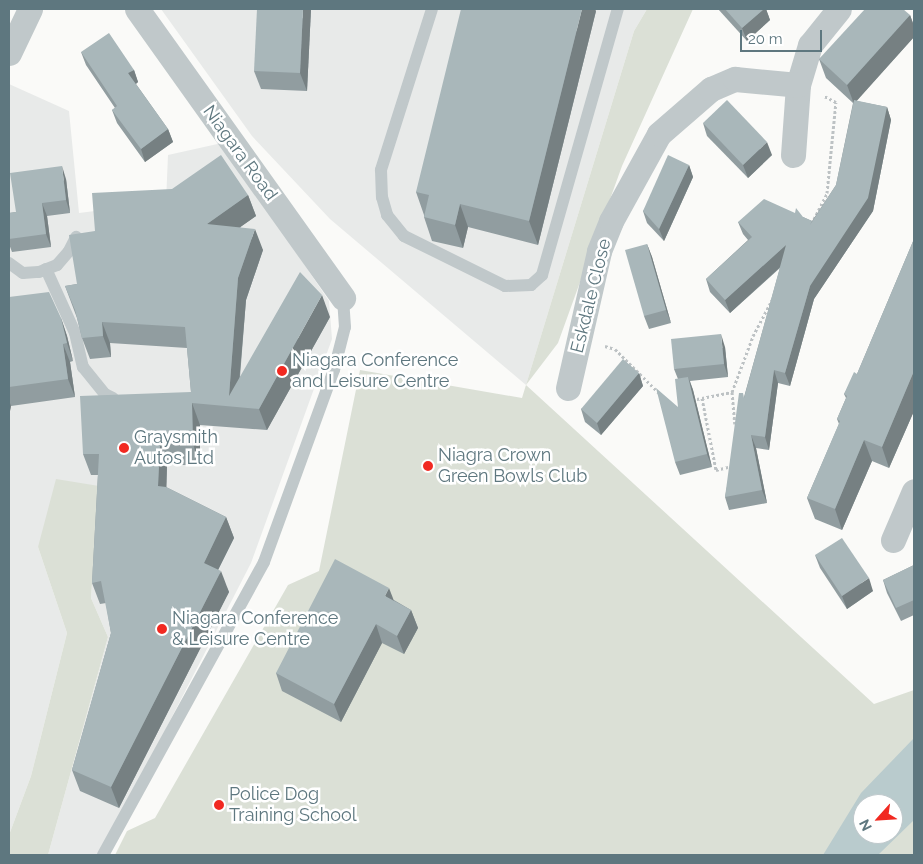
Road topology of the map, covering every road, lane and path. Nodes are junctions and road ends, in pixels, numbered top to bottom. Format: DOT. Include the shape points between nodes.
graph roads {
  1 [pos="30,9"];
  2 [pos="137,9"];
  3 [pos="432,9"];
  4 [pos="618,9"];
  5 [pos="839,9"];
  6 [pos="9,53"];
  7 [pos="798,84"];
  8 [pos="793,155"];
  9 [pos="810,227"];
  10 [pos="76,237"];
  11 [pos="9,263"];
  12 [pos="46,269"];
  13 [pos="775,294"];
  14 [pos="343,298"];
  15 [pos="581,338"];
  16 [pos="568,388"];
  17 [pos="732,392"];
  18 [pos="663,397"];
  19 [pos="113,398"];
  20 [pos="702,398"];
  21 [pos="686,401"];
  22 [pos="736,428"];
  23 [pos="740,464"];
  24 [pos="914,491"];
  25 [pos="893,540"];
  26 [pos="104,855"];
  1 -- 6 [label="street"];
  2 -- 14 [label="street, Niagara Road"];
  3 -- 4 [label="lane" via="381,170 382,197 387,215 404,236 505,286 531,285 542,275"];
  5 -- 7 [label="street" via="810,45"];
  7 -- 8 [label="street"];
  7 -- 9 [label="path" via="836,102 827,193"];
  7 -- 15 [label="street, Eskdale Close" via="735,79 711,89 660,134 611,221 599,251"];
  10 -- 12 [label="lane" via="57,265"];
  11 -- 12 [label="lane" via="23,273"];
  12 -- 19 [label="lane" via="75,333 83,367 104,394"];
  13 -- 17 [label="path" via="753,336"];
  14 -- 26 [label="lane" via="345,327 334,370 264,562"];
  15 -- 16 [label="street, Eskdale Close"];
  15 -- 18 [label="path" via="615,349"];
  17 -- 20 [label="path"];
  17 -- 22 [label="path"];
  20 -- 21 [label="path"];
  20 -- 23 [label="path" via="716,470"];
  24 -- 25 [label="street"];
}
